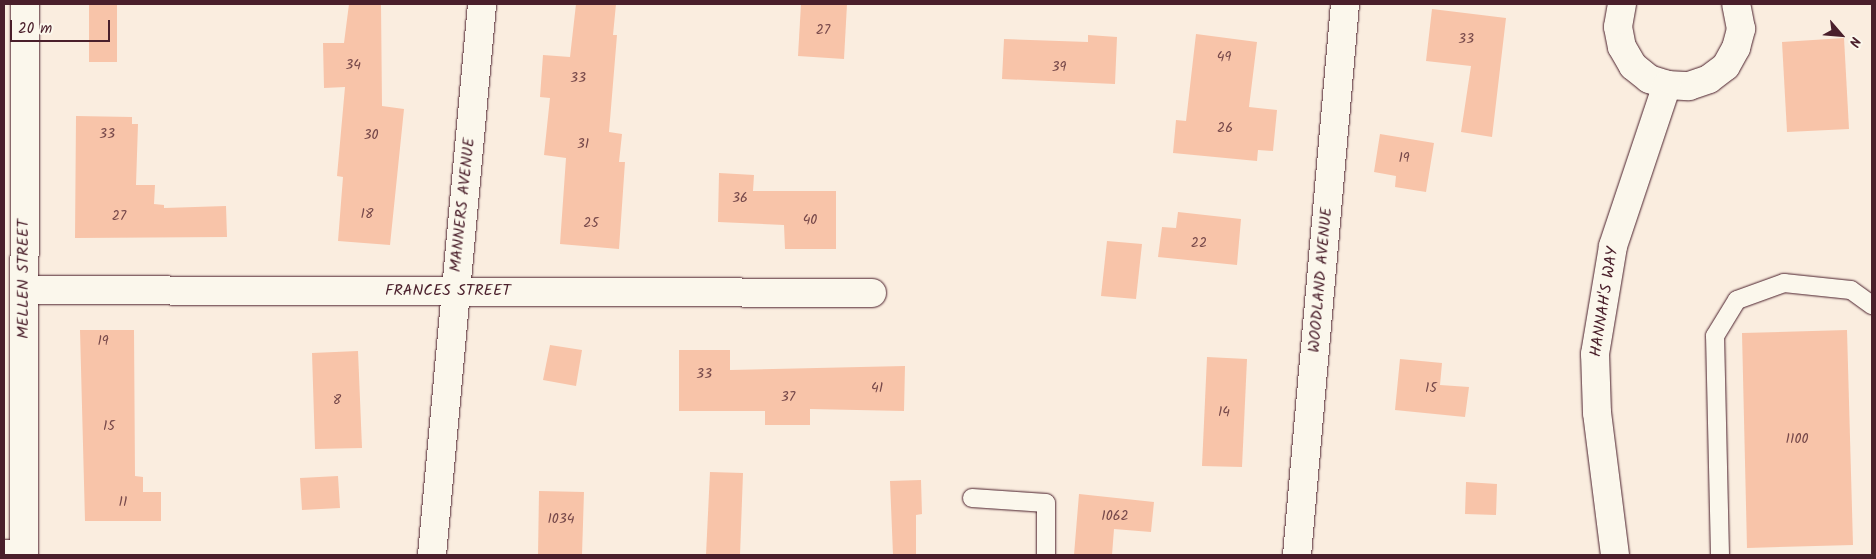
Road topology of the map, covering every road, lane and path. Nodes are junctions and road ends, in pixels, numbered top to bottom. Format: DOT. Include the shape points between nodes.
graph roads {
  1 [pos="25,4"];
  2 [pos="482,4"];
  3 [pos="1345,4"];
  4 [pos="1622,4"];
  5 [pos="1736,4"];
  6 [pos="1667,86"];
  7 [pos="24,290"];
  8 [pos="454,291"];
  9 [pos="872,293"];
  10 [pos="1872,305"];
  11 [pos="972,498"];
  12 [pos="17,551"];
  13 [pos="432,555"];
  14 [pos="1046,555"];
  15 [pos="1297,555"];
  16 [pos="1616,555"];
  17 [pos="1720,555"];
  1 -- 7 [label="street, MELLEN STREET"];
  2 -- 8 [label="street, MANNERS AVENUE"];
  3 -- 15 [label="street, WOODLAND AVENUE"];
  4 -- 6 [label="street" via="1618,27 1622,48 1632,66 1649,79"];
  5 -- 6 [label="street" via="1741,29 1736,48 1726,66 1709,79 1689,86"];
  6 -- 16 [label="street, HANNAH'S WAY" via="1613,246 1595,354 1597,413"];
  7 -- 8 [label="street, FRANCES STREET"];
  7 -- 12 [label="street, MELLEN STREET"];
  8 -- 9 [label="street, FRANCES STREET"];
  8 -- 13 [label="street, MANNERS AVENUE"];
  10 -- 17 [label="lane" via="1851,290 1784,283 1738,300 1715,336"];
  11 -- 14 [label="lane" via="1046,503"];
}
